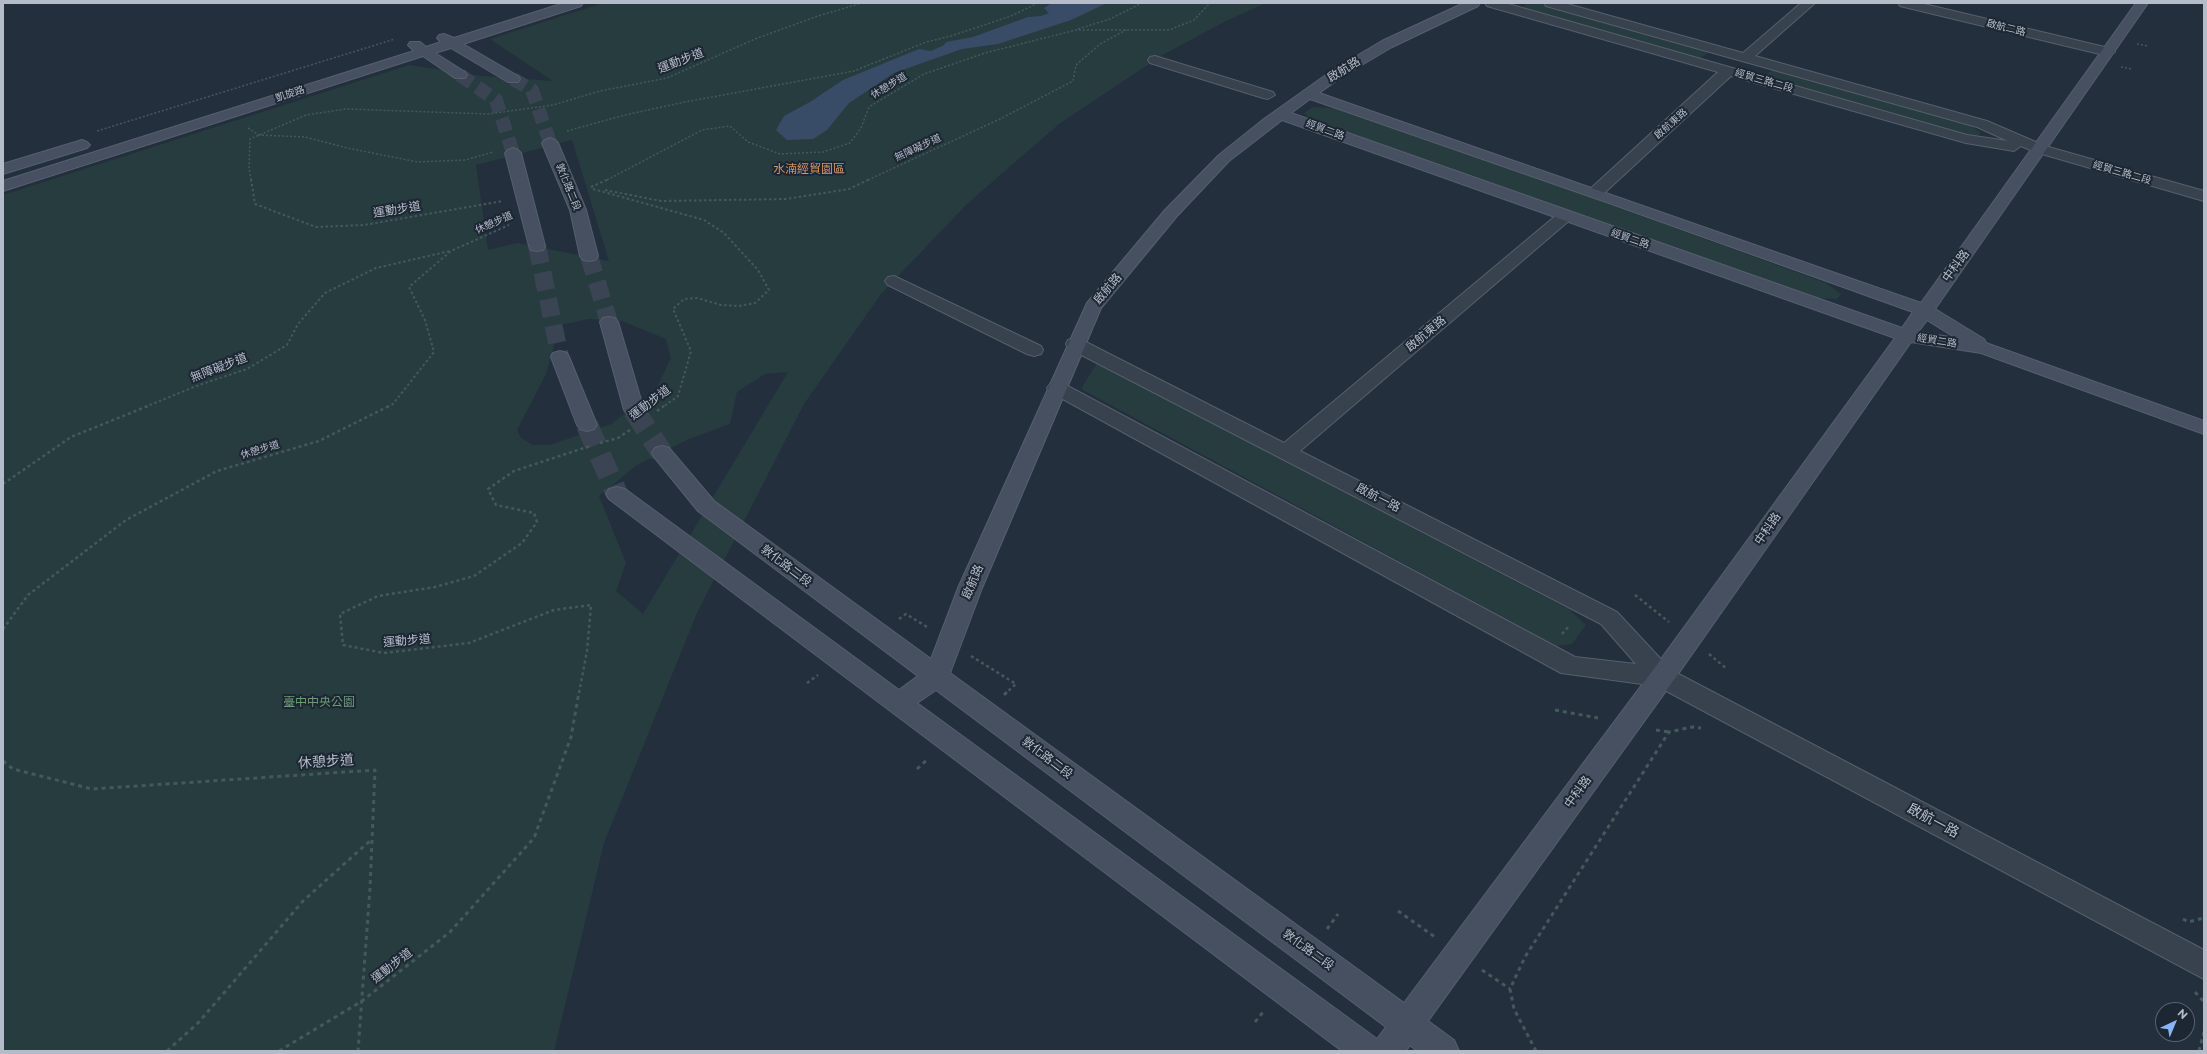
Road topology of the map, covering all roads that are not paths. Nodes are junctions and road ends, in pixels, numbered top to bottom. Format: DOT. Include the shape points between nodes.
graph roads {
  1 [pos="577,3"];
  2 [pos="1474,3"];
  3 [pos="1491,3"];
  4 [pos="1550,3"];
  5 [pos="1809,3"];
  6 [pos="1904,3"];
  7 [pos="2142,3"];
  8 [pos="447,35"];
  9 [pos="404,40"];
  10 [pos="423,51"];
  11 [pos="2108,52"];
  12 [pos="376,53"];
  13 [pos="1746,57"];
  14 [pos="1155,60"];
  15 [pos="1729,70"];
  16 [pos="460,75"];
  17 [pos="513,79"];
  18 [pos="1309,94"];
  19 [pos="1268,95"];
  20 [pos="1280,114"];
  21 [pos="94,136"];
  22 [pos="550,143"];
  23 [pos="2040,149"];
  24 [pos="513,152"];
  25 [pos="3,169"];
  26 [pos="3,186"];
  27 [pos="1595,193"];
  28 [pos="2204,196"];
  29 [pos="1565,216"];
  30 [pos="536,246"];
  31 [pos="589,256"];
  32 [pos="894,281"];
  33 [pos="1924,310"];
  34 [pos="609,322"];
  35 [pos="1906,336"];
  36 [pos="1075,344"];
  37 [pos="1985,348"];
  38 [pos="1034,350"];
  39 [pos="560,357"];
  40 [pos="1057,388"];
  41 [pos="635,418"];
  42 [pos="587,425"];
  43 [pos="2204,428"];
  44 [pos="1287,451"];
  45 [pos="662,453"];
  46 [pos="617,494"];
  47 [pos="936,677"];
  48 [pos="1662,677"];
  49 [pos="900,702"];
  50 [pos="2197,976"];
  51 [pos="1408,1023"];
  52 [pos="1368,1051"];
  53 [pos="1387,1051"];
  54 [pos="1443,1051"];
  1 -- 8 [label="street, 凱旋路"];
  2 -- 18 [label="street, 啟航路" via="1387,44 1338,73"];
  3 -- 15 [label="street, 經貿三路二段"];
  4 -- 13 [label="street, 經貿三路二段"];
  5 -- 13 [label="street"];
  6 -- 11 [label="street, 啟航二路"];
  7 -- 11 [label="street, 中科路"];
  8 -- 9 [label="street, 凱旋路"];
  8 -- 10 [label="street, 凱旋路"];
  8 -- 17 [label="street"];
  9 -- 10 [label="street"];
  9 -- 12 [label="street, 凱旋路"];
  10 -- 16 [label="street"];
  10 -- 26 [label="street, 凱旋路"];
  11 -- 23 [label="street, 中科路"];
  13 -- 23 [label="street, 經貿三路二段" via="1982,124"];
  14 -- 19 [label="street"];
  15 -- 23 [label="street, 經貿三路二段" via="1966,139"];
  15 -- 27 [label="street, 啟航東路"];
  18 -- 20 [label="street, 啟航路"];
  18 -- 27 [label="street, 經貿二路"];
  20 -- 29 [label="street, 經貿二路"];
  20 -- 36 [label="street, 啟航路" via="1224,158 1171,213 1093,307"];
  21 -- 25 [label="street"];
  22 -- 31 [label="street, 敦化路二段" via="578,210"];
  23 -- 28 [label="street, 經貿三路二段"];
  23 -- 33 [label="street, 中科路"];
  24 -- 30 [label="street"];
  27 -- 33 [label="street, 經貿二路"];
  29 -- 35 [label="street, 經貿二路"];
  29 -- 44 [label="street, 啟航東路"];
  32 -- 38 [label="street"];
  33 -- 35 [label="street, 中科路"];
  33 -- 37 [label="street, 經貿二路"];
  34 -- 41 [label="street"];
  35 -- 37 [label="street, 經貿二路"];
  35 -- 48 [label="street, 中科路"];
  36 -- 40 [label="street, 啟航路"];
  36 -- 44 [label="street, 啟航一路"];
  37 -- 43 [label="street, 經貿二路"];
  39 -- 42 [label="street"];
  40 -- 47 [label="street, 啟航路" via="970,588"];
  40 -- 48 [label="street, 啟航一路" via="1570,666"];
  44 -- 48 [label="street, 啟航一路" via="1609,618"];
  45 -- 47 [label="street, 敦化路二段" via="706,506"];
  46 -- 49 [label="street"];
  47 -- 49 [label="street"];
  47 -- 51 [label="street, 敦化路二段"];
  48 -- 50 [label="street, 啟航一路"];
  48 -- 51 [label="street, 中科路"];
  49 -- 52 [label="street"];
  51 -- 53 [label="street, 中科路"];
  51 -- 54 [label="street, 敦化路二段"];
}
